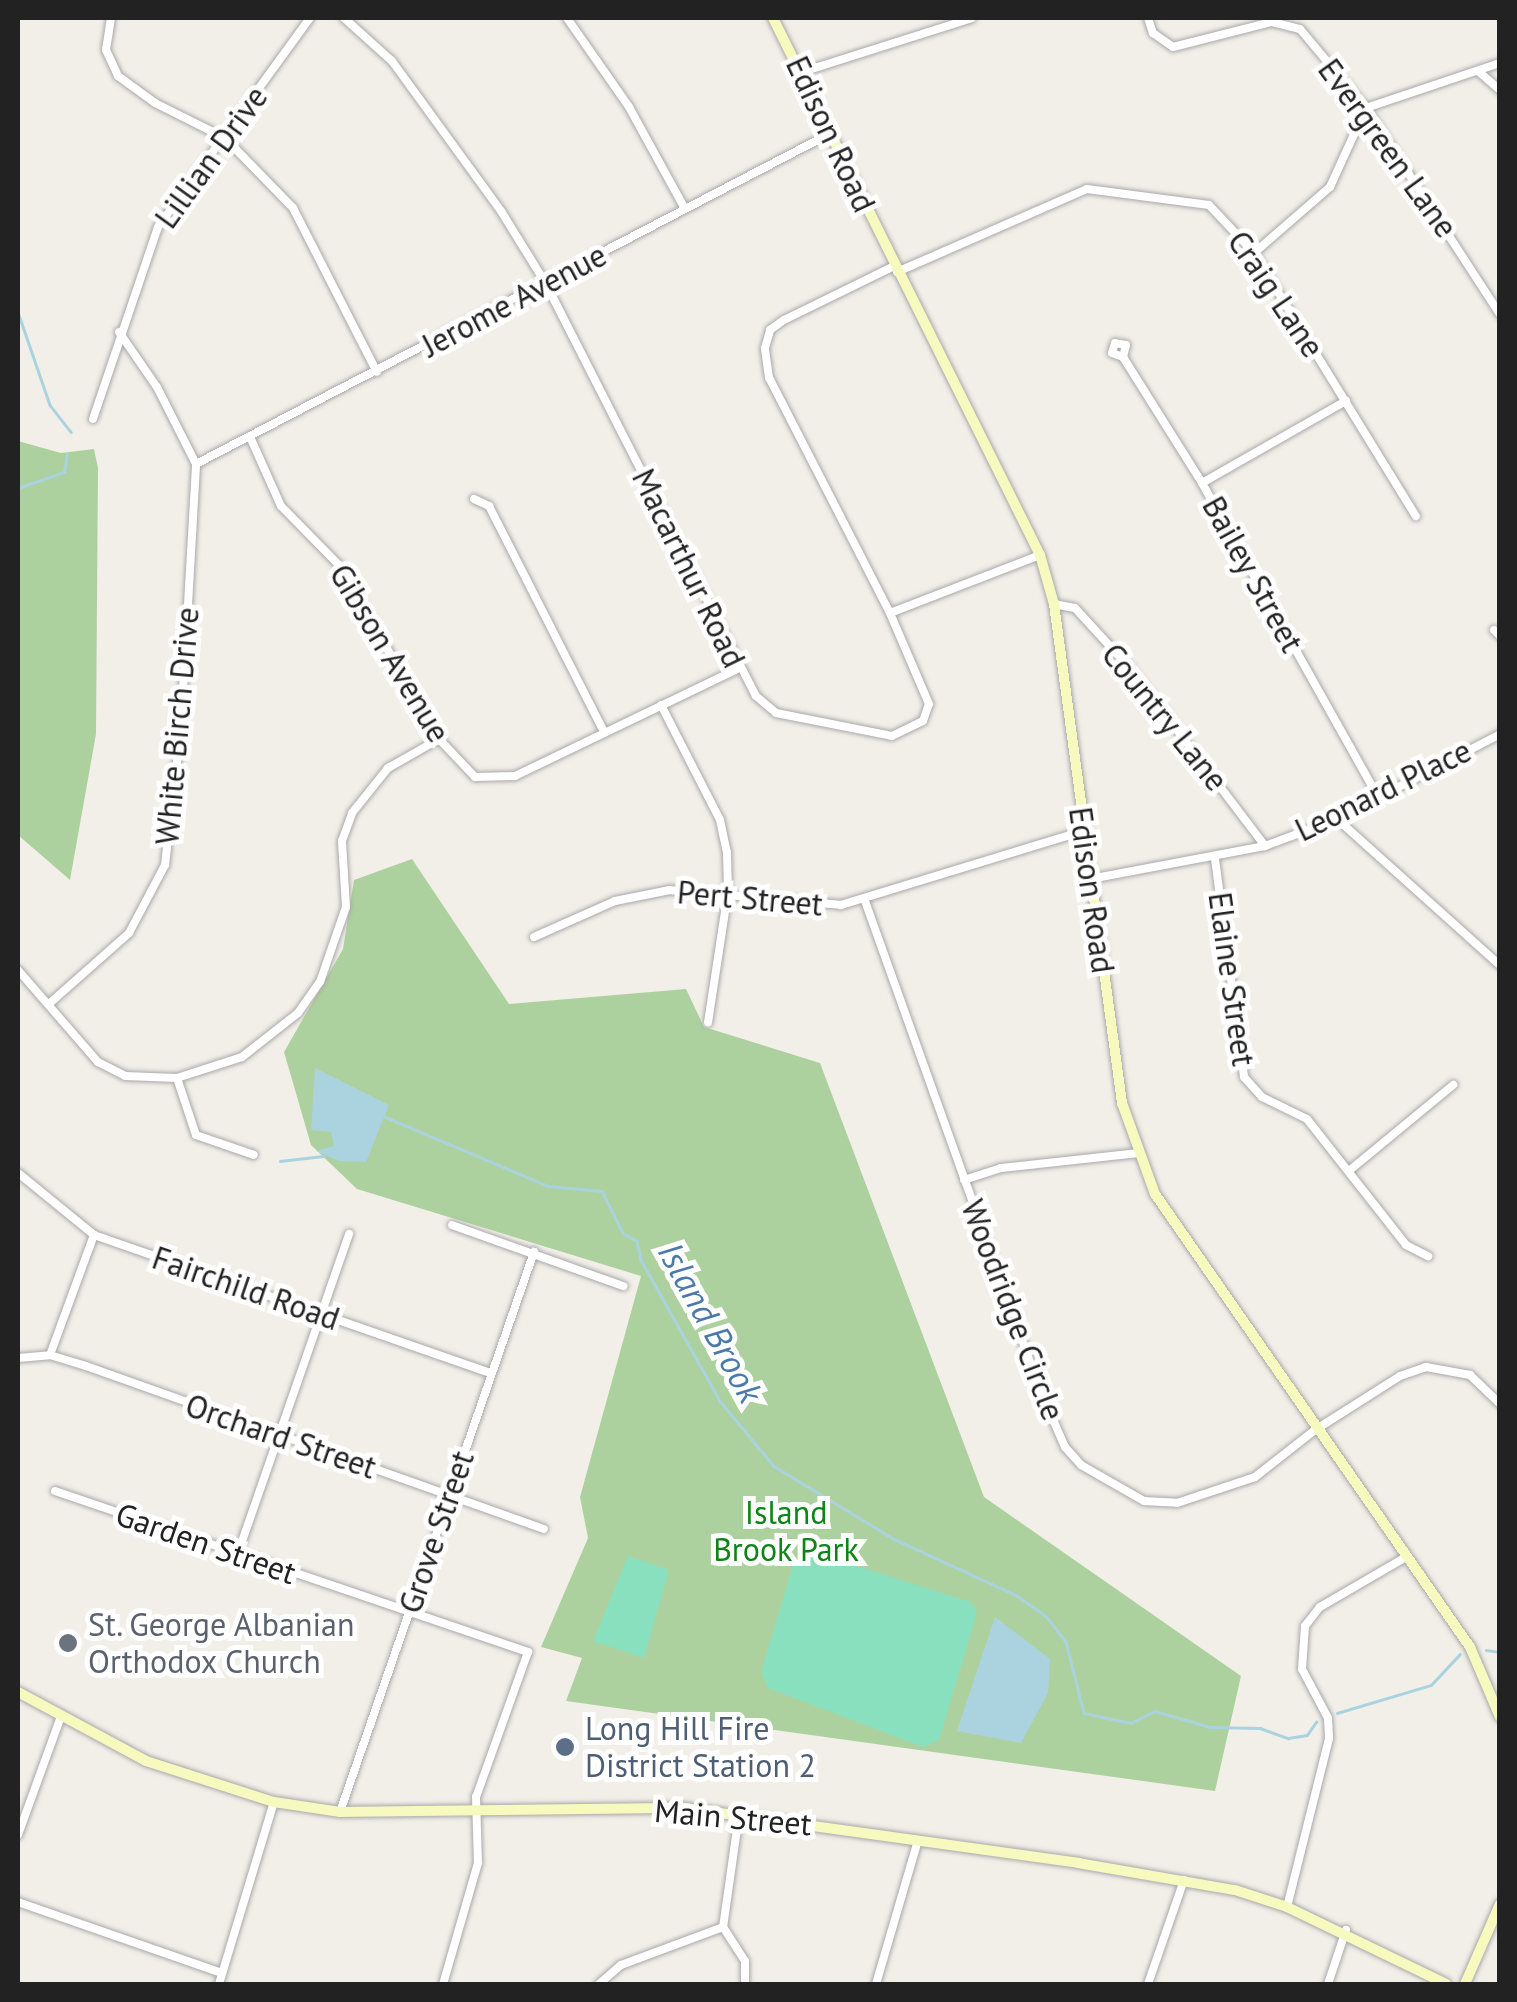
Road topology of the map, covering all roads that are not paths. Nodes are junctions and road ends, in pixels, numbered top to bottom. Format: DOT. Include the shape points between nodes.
graph roads {
  1 [pos="111,18"];
  2 [pos="310,18"];
  3 [pos="344,18"];
  4 [pos="567,18"];
  5 [pos="773,18"];
  6 [pos="972,18"];
  7 [pos="1148,18"];
  8 [pos="954,20"];
  9 [pos="1500,63"];
  10 [pos="1478,71"];
  11 [pos="802,72"];
  12 [pos="1500,90"];
  13 [pos="1366,108"];
  14 [pos="831,133"];
  15 [pos="225,138"];
  16 [pos="686,209"];
  17 [pos="1254,253"];
  18 [pos="895,269"];
  19 [pos="546,284"];
  20 [pos="1500,314"];
  21 [pos="119,332"];
  22 [pos="1123,357"];
  23 [pos="377,372"];
  24 [pos="1346,400"];
  25 [pos="93,419"];
  26 [pos="251,439"];
  27 [pos="196,464"];
  28 [pos="1202,483"];
  29 [pos="474,499"];
  30 [pos="1416,516"];
  31 [pos="1040,555"];
  32 [pos="1054,604"];
  33 [pos="890,613"];
  34 [pos="737,668"];
  35 [pos="661,705"];
  36 [pos="604,732"];
  37 [pos="1500,734"];
  38 [pos="438,739"];
  39 [pos="1377,795"];
  40 [pos="1337,819"];
  41 [pos="1083,831"];
  42 [pos="1266,846"];
  43 [pos="1214,860"];
  44 [pos="1090,879"];
  45 [pos="728,892"];
  46 [pos="865,900"];
  47 [pos="534,937"];
  48 [pos="1500,965"];
  49 [pos="18,970"];
  50 [pos="50,1004"];
  51 [pos="708,1022"];
  52 [pos="177,1078"];
  53 [pos="1452,1085"];
  54 [pos="1139,1153"];
  55 [pos="254,1155"];
  56 [pos="1350,1170"];
  57 [pos="18,1173"];
  58 [pos="964,1180"];
  59 [pos="452,1225"];
  60 [pos="349,1234"];
  61 [pos="94,1235"];
  62 [pos="534,1252"];
  63 [pos="1428,1256"];
  64 [pos="624,1286"];
  65 [pos="322,1314"];
  66 [pos="50,1355"];
  67 [pos="18,1358"];
  68 [pos="492,1373"];
  69 [pos="1500,1384"];
  70 [pos="1492,1392"];
  71 [pos="1500,1404"];
  72 [pos="1315,1430"];
  73 [pos="278,1436"];
  74 [pos="55,1490"];
  75 [pos="450,1495"];
  76 [pos="544,1529"];
  77 [pos="238,1553"];
  78 [pos="1406,1557"];
  79 [pos="408,1614"];
  80 [pos="18,1692"];
  81 [pos="61,1716"];
  82 [pos="1500,1717"];
  83 [pos="274,1802"];
  84 [pos="340,1812"];
  85 [pos="476,1812"];
  86 [pos="739,1814"];
  87 [pos="18,1835"];
  88 [pos="918,1840"];
  89 [pos="1184,1880"];
  90 [pos="18,1902"];
  91 [pos="1500,1904"];
  92 [pos="1287,1907"];
  93 [pos="723,1927"];
  94 [pos="1346,1930"];
  95 [pos="222,1974"];
  96 [pos="219,1984"];
  97 [pos="443,1984"];
  98 [pos="598,1984"];
  99 [pos="745,1984"];
  100 [pos="876,1984"];
  101 [pos="1148,1984"];
  102 [pos="1328,1984"];
  103 [pos="1446,1984"];
  104 [pos="1465,1984"];
  1 -- 15 [label="street" via="106,50 118,76"];
  2 -- 15 [label="street, Lillian Drive"];
  3 -- 19 [label="street, Macarthur Road" via="392,61 464,154"];
  4 -- 16 [label="street" via="629,107"];
  5 -- 11 [label="street, Edison Road"];
  6 -- 8 [label="street"];
  7 -- 13 [label="street, Evergreen Lane" via="1153,33 1173,48 1272,22 1300,30"];
  8 -- 11 [label="street"];
  9 -- 10 [label="street"];
  10 -- 12 [label="street"];
  10 -- 13 [label="street"];
  11 -- 14 [label="street, Edison Road"];
  13 -- 17 [label="street" via="1330,187"];
  13 -- 20 [label="street, Evergreen Lane"];
  14 -- 16 [label="street, Jerome Avenue"];
  14 -- 18 [label="street, Edison Road"];
  15 -- 21 [label="street, Lillian Drive" via="158,227"];
  15 -- 23 [label="street" via="292,208"];
  16 -- 19 [label="street, Jerome Avenue"];
  17 -- 18 [label="street, Craig Lane" via="1209,205 1087,190"];
  17 -- 24 [label="street, Craig Lane"];
  18 -- 31 [label="street, Edison Road"];
  18 -- 33 [label="street, Macarthur Road" via="784,320 770,330 764,348 769,378"];
  19 -- 23 [label="street, Jerome Avenue"];
  19 -- 34 [label="street, Macarthur Road"];
  21 -- 25 [label="street, Lillian Drive"];
  21 -- 27 [label="street" via="157,386"];
  22 -- 28 [label="street, Bailey Street"];
  23 -- 26 [label="street, Jerome Avenue"];
  24 -- 28 [label="street"];
  24 -- 30 [label="street, Craig Lane"];
  26 -- 27 [label="street, Jerome Avenue"];
  26 -- 38 [label="street, Gibson Avenue" via="281,506 339,565"];
  27 -- 50 [label="street, White Birch Drive" via="181,726 165,865 129,934"];
  28 -- 39 [label="street, Bailey Street"];
  29 -- 36 [label="street" via="489,506"];
  31 -- 32 [label="street, Edison Road"];
  31 -- 33 [label="street"];
  32 -- 41 [label="street, Edison Road"];
  32 -- 42 [label="street, Country Lane" via="1075,608 1130,668"];
  33 -- 34 [label="street, Macarthur Road" via="928,704 923,721 909,732 892,736 776,713"];
  34 -- 35 [label="street, Gibson Avenue"];
  35 -- 36 [label="street, Gibson Avenue"];
  35 -- 45 [label="street" via="720,820"];
  36 -- 38 [label="street, Gibson Avenue" via="495,780 475,777"];
  37 -- 39 [label="street, Leonard Place"];
  38 -- 52 [label="street" via="388,768 352,813 342,840 341,926 320,982 298,1013 242,1058"];
  39 -- 40 [label="street, Leonard Place"];
  40 -- 42 [label="street, Leonard Place"];
  40 -- 48 [label="street"];
  41 -- 44 [label="street, Edison Road"];
  41 -- 46 [label="street, Pert Street"];
  42 -- 43 [label="street, Leonard Place"];
  43 -- 44 [label="street, Leonard Place"];
  43 -- 56 [label="street, Elaine Street" via="1244,1077 1262,1097 1307,1120"];
  44 -- 54 [label="street, Edison Road" via="1122,1103"];
  45 -- 46 [label="street, Pert Street" via="810,904"];
  45 -- 47 [label="street, Pert Street" via="638,894"];
  45 -- 51 [label="street"];
  46 -- 58 [label="street, Woodridge Circle"];
  49 -- 50 [label="street"];
  50 -- 52 [label="street" via="98,1062 126,1076"];
  52 -- 55 [label="street" via="196,1135"];
  53 -- 56 [label="street"];
  54 -- 58 [label="street" via="1001,1168"];
  54 -- 72 [label="street, Edison Road" via="1183,1241"];
  56 -- 63 [label="street, Elaine Street" via="1406,1245"];
  57 -- 61 [label="street, Fairchild Road"];
  58 -- 72 [label="street, Woodridge Circle" via="1065,1447 1110,1486 1144,1500 1213,1496 1255,1477"];
  59 -- 62 [label="street"];
  60 -- 65 [label="street"];
  61 -- 65 [label="street, Fairchild Road"];
  61 -- 66 [label="street"];
  62 -- 64 [label="street"];
  62 -- 68 [label="street, Grove Street"];
  65 -- 68 [label="street, Fairchild Road"];
  65 -- 73 [label="street"];
  66 -- 67 [label="street, Orchard Street"];
  66 -- 73 [label="street, Orchard Street"];
  68 -- 75 [label="street, Grove Street"];
  69 -- 70 [label="street"];
  70 -- 71 [label="street"];
  70 -- 72 [label="street, Woodridge Circle" via="1460,1371 1426,1367 1400,1376"];
  72 -- 78 [label="street, Edison Road"];
  73 -- 75 [label="street, Orchard Street"];
  73 -- 77 [label="street"];
  74 -- 77 [label="street, Garden Street"];
  75 -- 76 [label="street, Orchard Street"];
  75 -- 79 [label="street, Grove Street"];
  77 -- 79 [label="street, Garden Street"];
  78 -- 82 [label="street, Edison Road" via="1470,1647"];
  78 -- 92 [label="street" via="1320,1607 1305,1626 1302,1669 1328,1718 1329,1738"];
  79 -- 84 [label="street, Grove Street"];
  79 -- 85 [label="street, Garden Street" via="528,1652"];
  80 -- 81 [label="street, Main Street"];
  81 -- 83 [label="street, Main Street" via="189,1778"];
  81 -- 87 [label="street"];
  83 -- 84 [label="street, Main Street"];
  83 -- 95 [label="street"];
  84 -- 85 [label="street, Main Street"];
  85 -- 86 [label="street, Main Street" via="647,1808"];
  85 -- 97 [label="street" via="478,1863"];
  86 -- 88 [label="street, Main Street"];
  86 -- 93 [label="street"];
  88 -- 89 [label="street, Main Street"];
  88 -- 100 [label="street"];
  89 -- 92 [label="street, Main Street"];
  89 -- 101 [label="street"];
  90 -- 95 [label="street"];
  91 -- 104 [label="street"];
  92 -- 94 [label="street, Main Street"];
  93 -- 98 [label="street" via="621,1965"];
  93 -- 99 [label="street" via="745,1961"];
  94 -- 102 [label="street"];
  94 -- 103 [label="street, Main Street"];
  95 -- 96 [label="street"];
}
